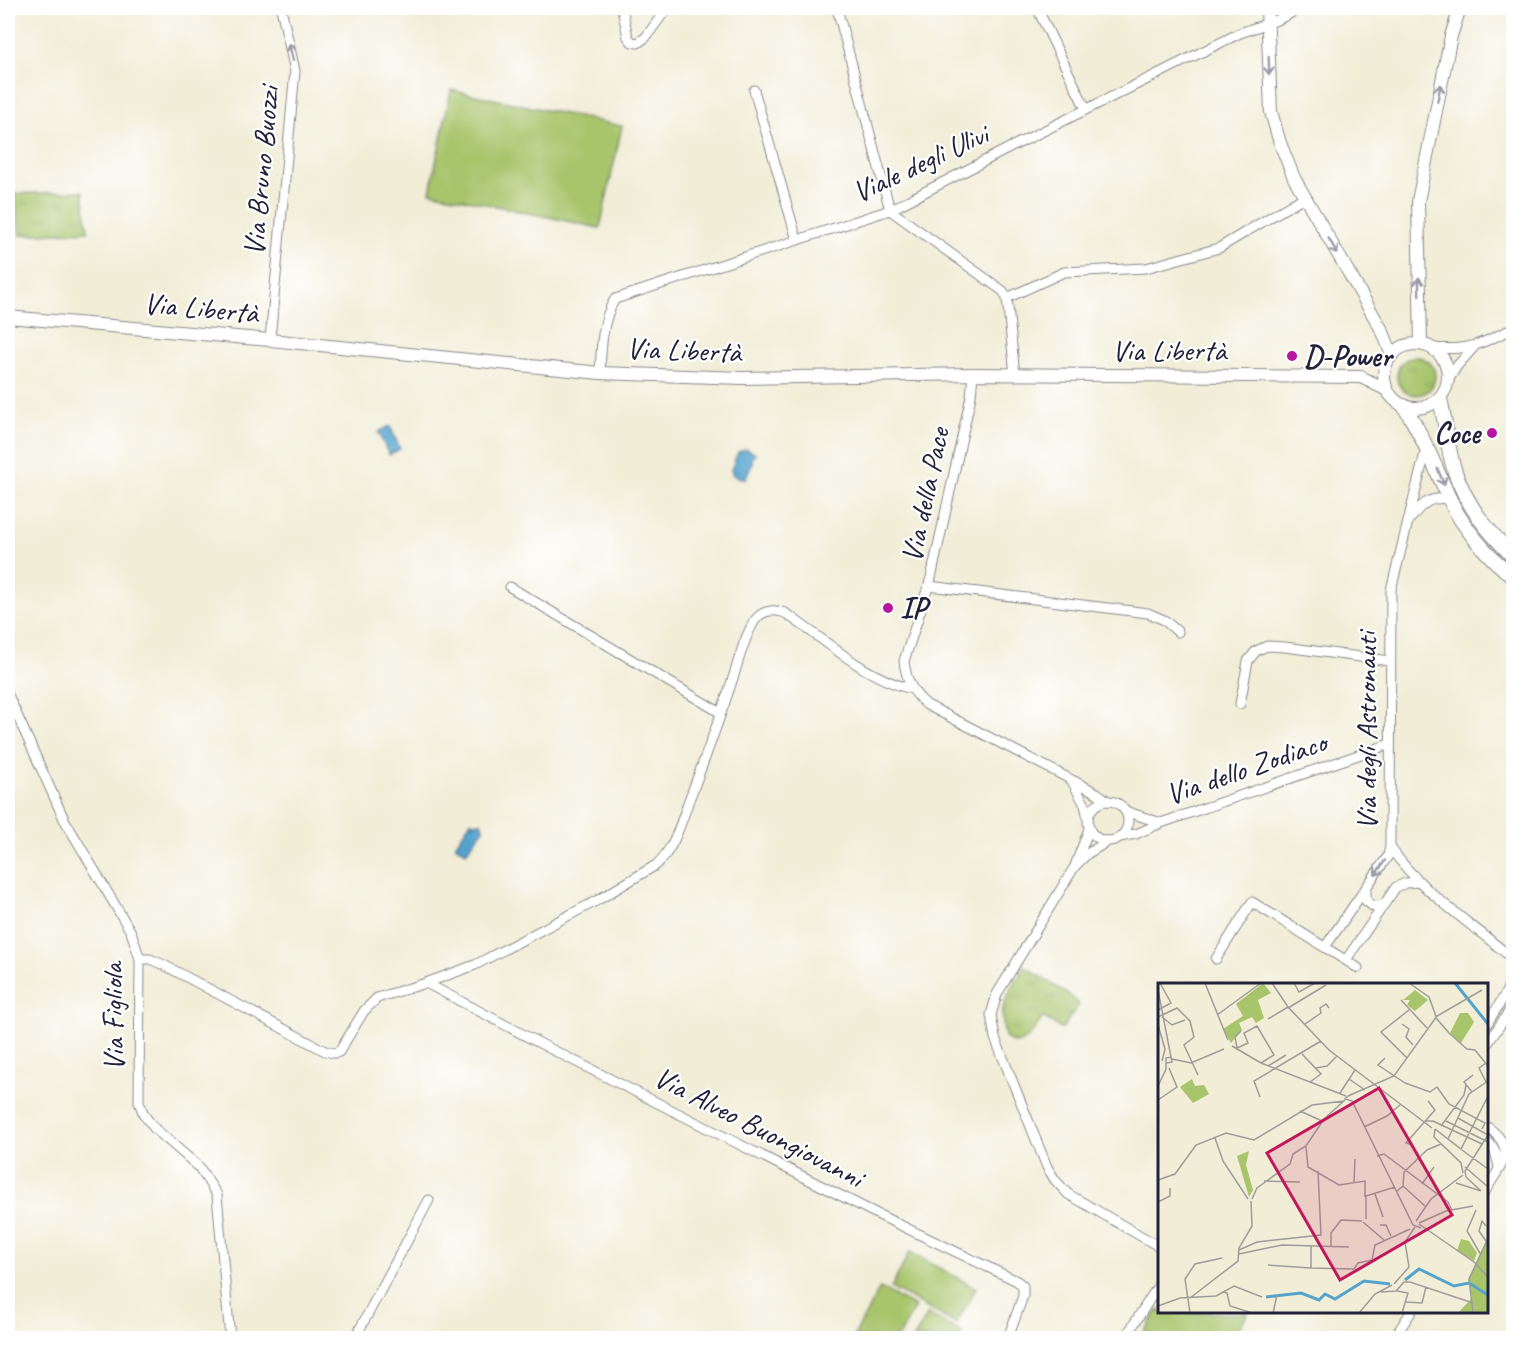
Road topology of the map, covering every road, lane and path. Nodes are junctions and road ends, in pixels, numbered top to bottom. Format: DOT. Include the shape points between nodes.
graph roads {
  1 [pos="281,8"];
  2 [pos="622,8"];
  3 [pos="667,8"];
  4 [pos="837,8"];
  5 [pos="1037,8"];
  6 [pos="1267,8"];
  7 [pos="1301,8"];
  8 [pos="1460,8"];
  9 [pos="1267,24"];
  10 [pos="754,90"];
  11 [pos="1086,109"];
  12 [pos="1304,197"];
  13 [pos="890,210"];
  14 [pos="796,240"];
  15 [pos="1007,298"];
  16 [pos="8,317"];
  17 [pos="1514,328"];
  18 [pos="270,340"];
  19 [pos="1427,346"];
  20 [pos="1474,347"];
  21 [pos="1390,358"];
  22 [pos="600,373"];
  23 [pos="973,374"];
  24 [pos="1016,375"];
  25 [pos="1361,377"];
  26 [pos="1449,380"];
  27 [pos="1387,390"];
  28 [pos="1440,399"];
  29 [pos="1404,406"];
  30 [pos="1427,447"];
  31 [pos="1449,499"];
  32 [pos="1408,521"];
  33 [pos="1514,557"];
  34 [pos="1514,578"];
  35 [pos="510,586"];
  36 [pos="929,586"];
  37 [pos="1178,632"];
  38 [pos="1390,661"];
  39 [pos="912,689"];
  40 [pos="8,695"];
  41 [pos="1240,704"];
  42 [pos="721,712"];
  43 [pos="1390,744"];
  44 [pos="1072,781"];
  45 [pos="1108,801"];
  46 [pos="1125,811"];
  47 [pos="1088,818"];
  48 [pos="1161,823"];
  49 [pos="1089,829"];
  50 [pos="1119,837"];
  51 [pos="1108,841"];
  52 [pos="1390,847"];
  53 [pos="1075,866"];
  54 [pos="1420,882"];
  55 [pos="1367,887"];
  56 [pos="1383,905"];
  57 [pos="1325,947"];
  58 [pos="140,959"];
  59 [pos="1216,959"];
  60 [pos="1513,959"];
  61 [pos="1346,960"];
  62 [pos="1358,968"];
  63 [pos="426,983"];
  64 [pos="1514,1004"];
  65 [pos="1488,1022"];
  66 [pos="1488,1043"];
  67 [pos="1488,1128"];
  68 [pos="1488,1142"];
  69 [pos="1499,1167"];
  70 [pos="1488,1186"];
  71 [pos="429,1200"];
  72 [pos="1158,1246"];
  73 [pos="1158,1286"];
  74 [pos="1410,1313"];
  75 [pos="230,1338"];
  76 [pos="355,1338"];
  77 [pos="1008,1338"];
  78 [pos="1125,1338"];
  79 [pos="1394,1338"];
  18 -- 1 [label="street, Via Bruno Buozzi, one-way" via="295,71"];
  2 -- 3 [label="street" via="628,37 638,43"];
  4 -- 13 [label="street"];
  5 -- 11 [label="street"];
  6 -- 9 [label="street"];
  7 -- 9 [label="street, Viale degli Ulivi"];
  19 -- 8 [label="street, one-way" via="1418,201"];
  9 -- 11 [label="street, Viale degli Ulivi" via="1240,33"];
  9 -- 12 [label="street, one-way" via="1270,112"];
  10 -- 14 [label="street"];
  11 -- 13 [label="street, Viale degli Ulivi"];
  12 -- 15 [label="street" via="1220,248 1146,268 1064,272"];
  12 -- 21 [label="street, one-way" via="1383,332"];
  13 -- 14 [label="street, Viale degli Ulivi"];
  13 -- 15 [label="street" via="1003,291"];
  14 -- 22 [label="street, Viale degli Ulivi" via="615,299 607,320"];
  15 -- 24 [label="street"];
  16 -- 18 [label="street, Via Libertà"];
  17 -- 20 [label="street"];
  18 -- 22 [label="street, Via Libertà"];
  19 -- 20 [label="street" via="1455,350"];
  19 -- 21 [label="street" via="1409,345"];
  19 -- 26 [label="street" via="1445,361"];
  20 -- 26 [label="street"];
  21 -- 25 [label="street"];
  21 -- 27 [label="street" via="1384,376"];
  22 -- 23 [label="street, Via Libertà" via="742,378"];
  23 -- 24 [label="street, Via Libertà"];
  23 -- 36 [label="street, Via della Pace"];
  24 -- 25 [label="street, Via Libertà"];
  25 -- 27 [label="street, Via Libertà"];
  26 -- 28 [label="street"];
  27 -- 29 [label="street"];
  28 -- 29 [label="street" via="1422,408"];
  28 -- 33 [label="main road" via="1455,471 1468,500 1485,527"];
  29 -- 30 [label="main road"];
  30 -- 31 [label="main road, one-way"];
  30 -- 32 [label="street, Via degli Astronauti"];
  31 -- 32 [label="street" via="1428,500"];
  31 -- 34 [label="main road" via="1470,531"];
  32 -- 38 [label="street, Via degli Astronauti" via="1391,590"];
  35 -- 42 [label="street"];
  36 -- 37 [label="street" via="1148,613"];
  36 -- 39 [label="street, Via della Pace" via="904,661"];
  38 -- 41 [label="street" via="1267,646 1248,661"];
  38 -- 43 [label="street, Via degli Astronauti"];
  39 -- 42 [label="street" via="869,672 785,613 774,610 763,613 753,624"];
  39 -- 44 [label="street" via="927,705"];
  40 -- 58 [label="street, Via Figliola" via="64,819 131,932"];
  42 -- 63 [label="street" via="677,831 656,865 511,948"];
  43 -- 48 [label="street, Via dello Zodiaco"];
  43 -- 52 [label="street, Via degli Astronauti"];
  44 -- 45 [label="street"];
  44 -- 47 [label="street"];
  45 -- 46 [label="street"];
  45 -- 47 [label="street" via="1093,808"];
  46 -- 48 [label="street"];
  46 -- 50 [label="street" via="1126,828"];
  47 -- 49 [label="street"];
  48 -- 50 [label="street, Via dello Zodiaco"];
  49 -- 51 [label="street" via="1097,838"];
  49 -- 53 [label="street"];
  50 -- 51 [label="street"];
  51 -- 53 [label="street"];
  52 -- 54 [label="street, Via degli Astronauti"];
  52 -- 55 [label="street, one-way"];
  53 -- 72 [label="street" via="997,994 992,1004 991,1026 1055,1180 1068,1194"];
  54 -- 56 [label="street" via="1396,887"];
  54 -- 60 [label="street, Via degli Astronauti"];
  55 -- 56 [label="street" via="1366,901 1374,907"];
  55 -- 57 [label="street"];
  56 -- 61 [label="street"];
  57 -- 59 [label="street" via="1252,902"];
  57 -- 61 [label="street"];
  58 -- 63 [label="street" via="164,965 334,1053 339,1052 371,1002"];
  58 -- 75 [label="street, Via Figliola" via="140,1102 154,1128 199,1167 217,1195"];
  60 -- 65 [label="street, Via degli Astronauti" via="1510,987"];
  61 -- 62 [label="street"];
  63 -- 77 [label="street, Via Alveo Buongiovanni" via="879,1215 1017,1281 1023,1286 1023,1296"];
  64 -- 66 [label="street"];
  67 -- 69 [label="street" via="1506,1149"];
  68 -- 69 [label="street"];
  69 -- 70 [label="street"];
  71 -- 76 [label="street"];
  73 -- 78 [label="street"];
  74 -- 79 [label="street"];
}
